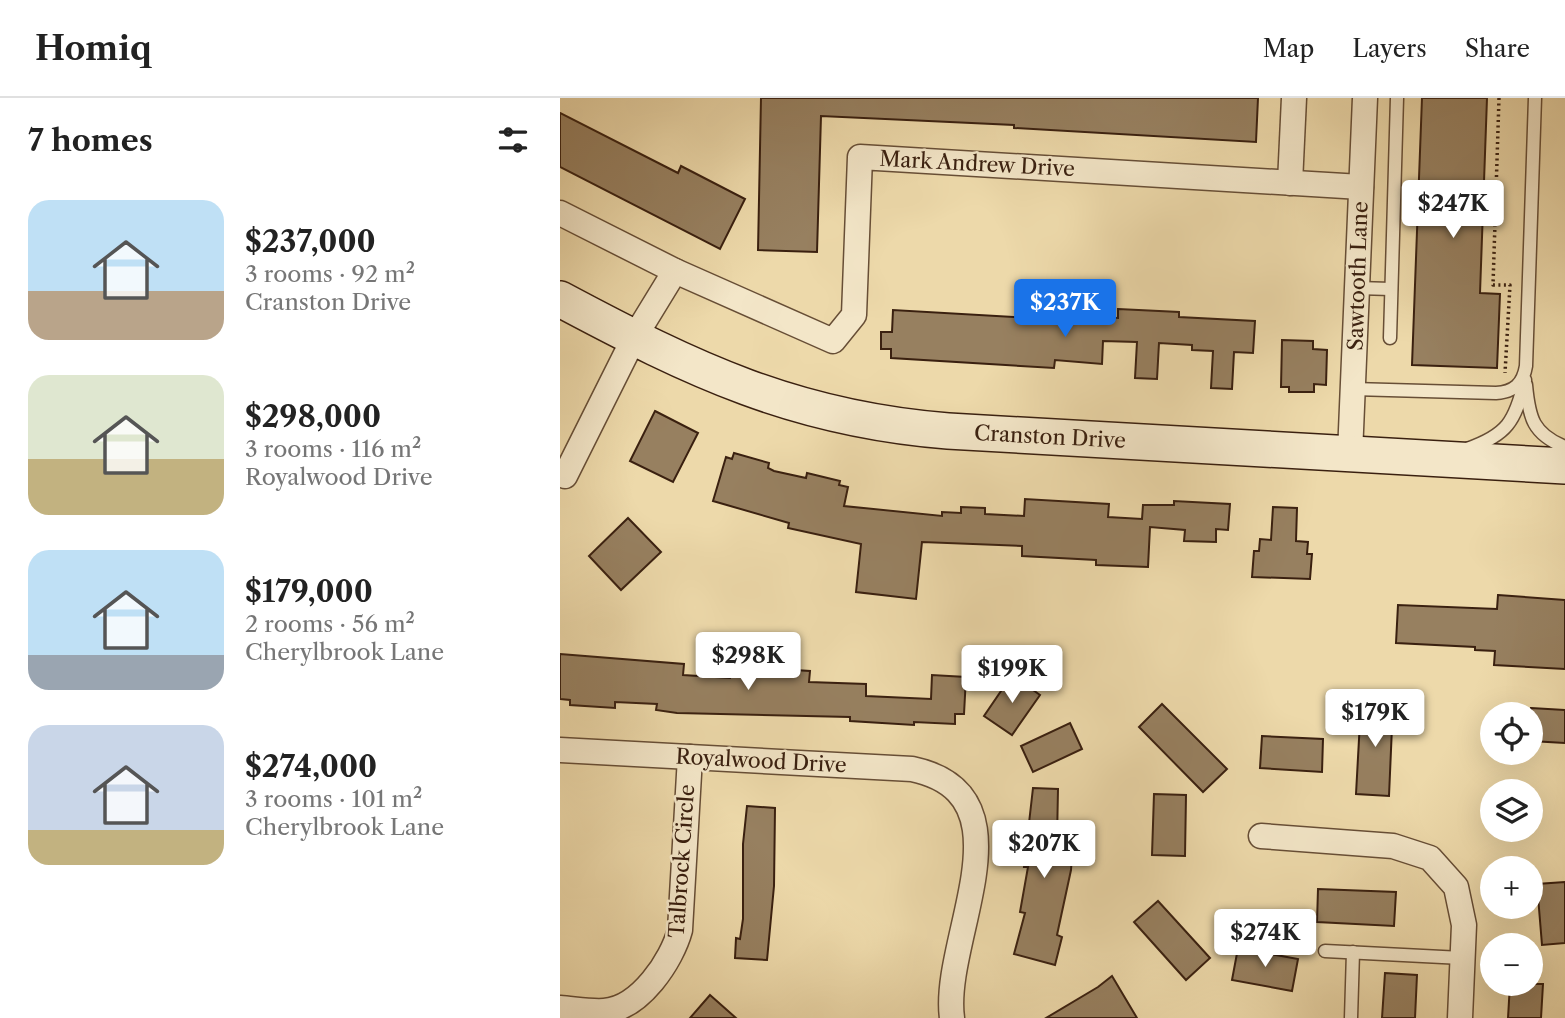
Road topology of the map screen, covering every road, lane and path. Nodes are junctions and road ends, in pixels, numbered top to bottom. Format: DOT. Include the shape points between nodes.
graph roads {
  1 [pos="1294,98"];
  2 [pos="1365,98"];
  3 [pos="1397,98"];
  4 [pos="1499,98"];
  5 [pos="1535,98"];
  6 [pos="1290,183"];
  7 [pos="1361,187"];
  8 [pos="560,213"];
  9 [pos="675,271"];
  10 [pos="1357,288"];
  11 [pos="1391,289"];
  12 [pos="560,299"];
  13 [pos="634,338"];
  14 [pos="1390,338"];
  15 [pos="1526,366"];
  16 [pos="1353,389"];
  17 [pos="1504,393"];
  18 [pos="1565,447"];
  19 [pos="1350,454"];
  20 [pos="1429,458"];
  21 [pos="1565,466"];
  22 [pos="565,476"];
  23 [pos="560,750"];
  24 [pos="690,757"];
  25 [pos="1261,836"];
  26 [pos="1325,951"];
  27 [pos="1353,952"];
  28 [pos="1462,958"];
  29 [pos="560,1008"];
  30 [pos="952,1018"];
  31 [pos="1352,1018"];
  32 [pos="1460,1018"];
  1 -- 6 [label="street"];
  2 -- 7 [label="street, Sawtooth Lane"];
  3 -- 11 [label="lane"];
  4 -- 17 [label="path" via="1493,285 1510,285"];
  5 -- 15 [label="lane"];
  6 -- 7 [label="street, Mark Andrew Drive"];
  6 -- 9 [label="street, Mark Andrew Drive" via="860,157 854,315 833,341"];
  7 -- 10 [label="street, Sawtooth Lane"];
  8 -- 9 [label="street, Mark Andrew Drive"];
  9 -- 13 [label="street"];
  10 -- 11 [label="lane"];
  10 -- 16 [label="street, Sawtooth Lane"];
  11 -- 14 [label="lane"];
  12 -- 13 [label="street, Cranston Drive"];
  13 -- 19 [label="street, Cranston Drive" via="754,392 866,423"];
  13 -- 22 [label="street"];
  15 -- 17 [label="lane" via="1518,386"];
  15 -- 18 [label="lane" via="1536,428"];
  15 -- 20 [label="lane" via="1512,420 1502,434 1455,454"];
  16 -- 17 [label="lane"];
  16 -- 19 [label="street, Sawtooth Lane"];
  19 -- 20 [label="street, Cranston Drive"];
  20 -- 21 [label="street, Cranston Drive"];
  23 -- 24 [label="street, Royalwood Drive"];
  24 -- 29 [label="street, Talbrock Circle" via="680,930 675,948 623,1006 605,1011"];
  24 -- 30 [label="street, Royalwood Drive" via="912,769 936,774 957,788 971,807 977,830 966,922 950,993"];
  25 -- 28 [label="street" via="1393,846 1430,858 1456,887 1464,925"];
  26 -- 27 [label="lane"];
  27 -- 28 [label="lane"];
  27 -- 31 [label="lane"];
  28 -- 32 [label="street"];
}
